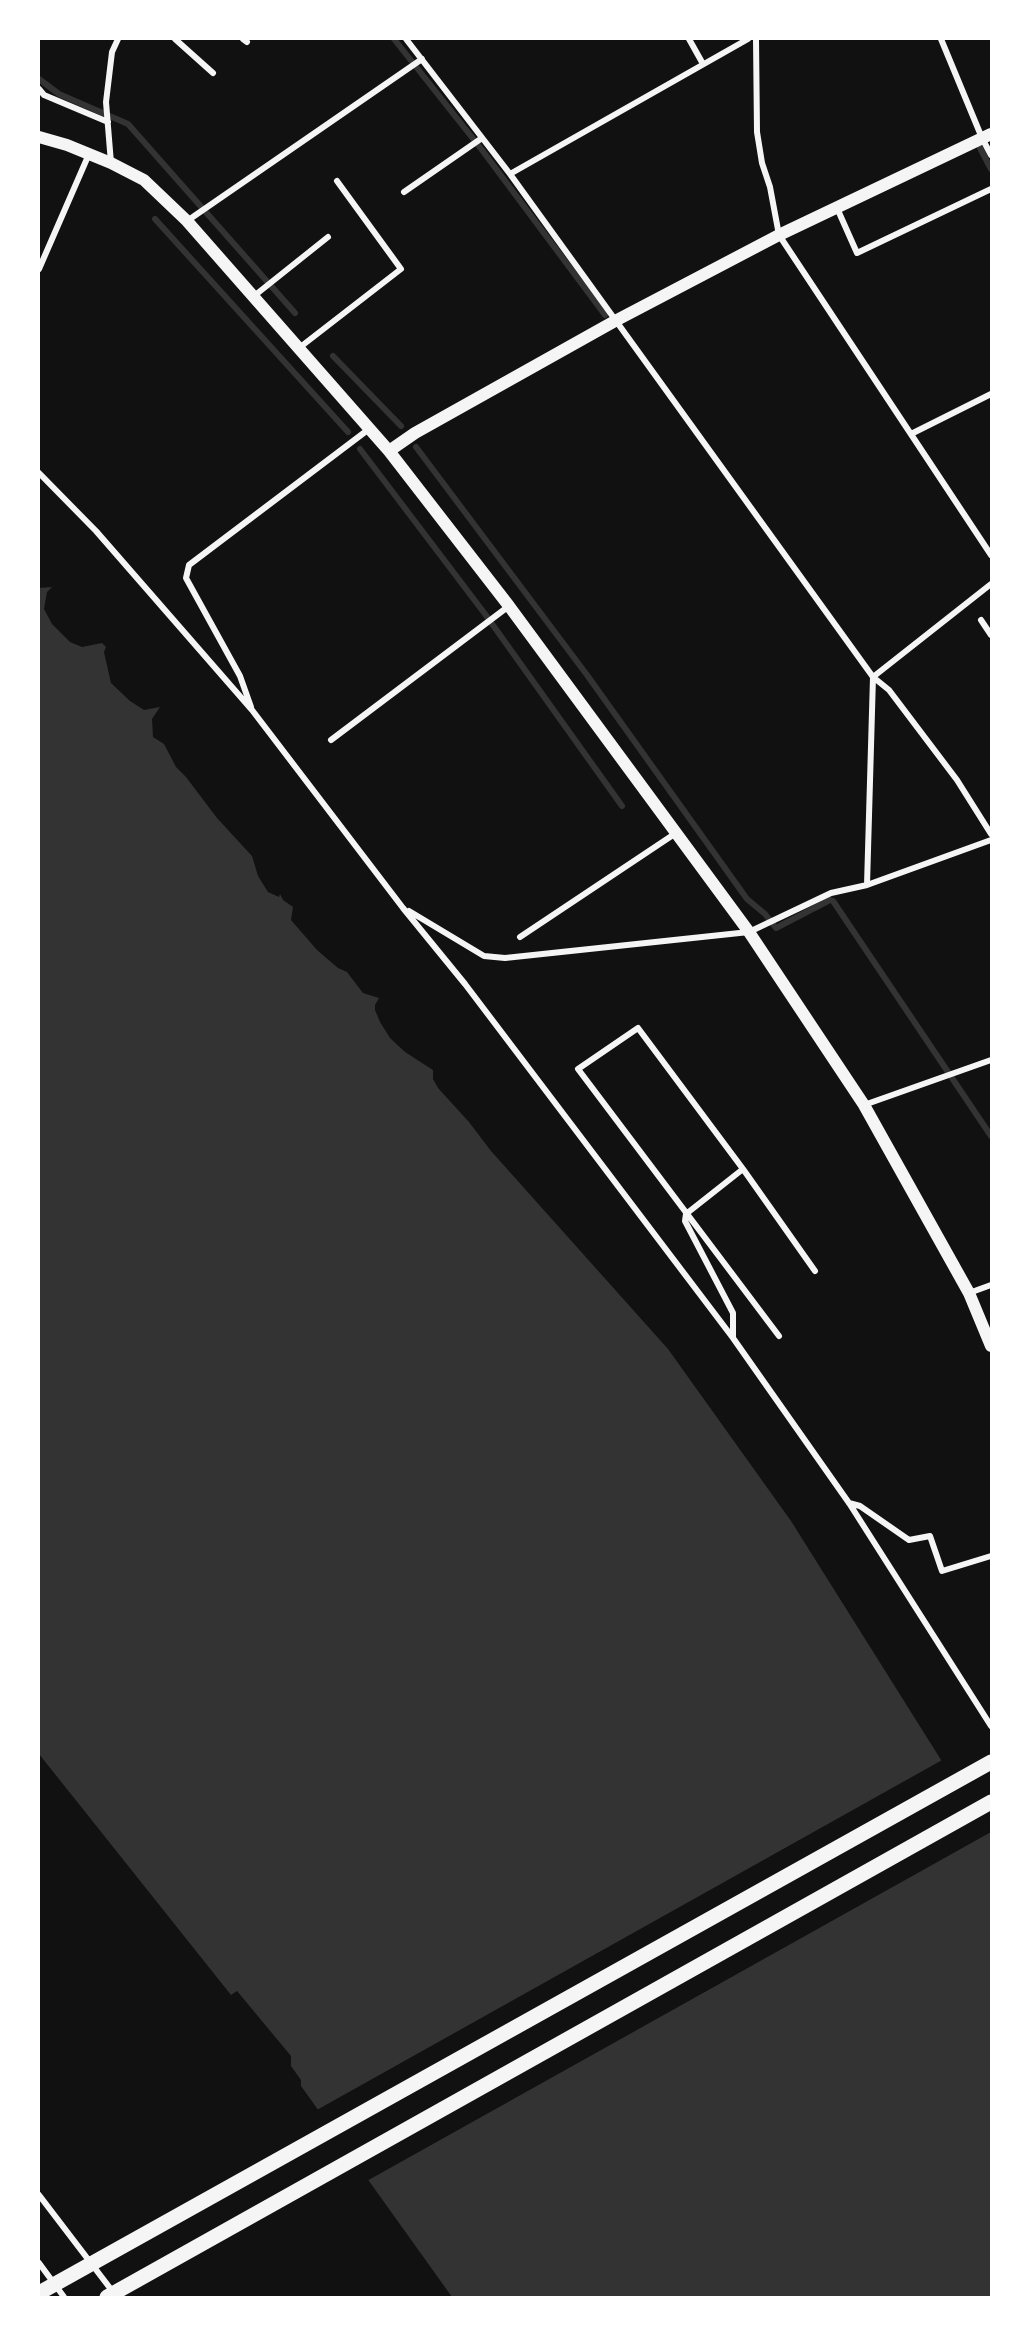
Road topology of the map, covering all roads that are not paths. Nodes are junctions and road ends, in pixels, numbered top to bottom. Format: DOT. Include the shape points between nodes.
graph roads {
  1 [pos="118,39"];
  2 [pos="175,39"];
  3 [pos="406,39"];
  4 [pos="689,39"];
  5 [pos="748,39"];
  6 [pos="756,39"];
  7 [pos="941,39"];
  8 [pos="417,62"];
  9 [pos="703,64"];
  10 [pos="213,73"];
  11 [pos="39,89"];
  12 [pos="108,120"];
  13 [pos="986,136"];
  14 [pos="39,137"];
  15 [pos="478,141"];
  16 [pos="89,154"];
  17 [pos="991,155"];
  18 [pos="111,163"];
  19 [pos="510,174"];
  20 [pos="337,181"];
  21 [pos="991,189"];
  22 [pos="404,192"];
  23 [pos="837,208"];
  24 [pos="187,221"];
  25 [pos="779,235"];
  26 [pos="328,237"];
  27 [pos="39,269"];
  28 [pos="253,297"];
  29 [pos="615,321"];
  30 [pos="299,348"];
  31 [pos="991,394"];
  32 [pos="369,429"];
  33 [pos="911,434"];
  34 [pos="389,451"];
  35 [pos="39,473"];
  36 [pos="991,555"];
  37 [pos="991,584"];
  38 [pos="509,606"];
  39 [pos="981,620"];
  40 [pos="991,635"];
  41 [pos="873,677"];
  42 [pos="252,710"];
  43 [pos="331,740"];
  44 [pos="676,833"];
  45 [pos="991,834"];
  46 [pos="991,840"];
  47 [pos="867,885"];
  48 [pos="403,908"];
  49 [pos="749,932"];
  50 [pos="520,937"];
  51 [pos="991,1060"];
  52 [pos="864,1105"];
  53 [pos="743,1169"];
  54 [pos="686,1214"];
  55 [pos="815,1271"];
  56 [pos="991,1285"];
  57 [pos="969,1293"];
  58 [pos="779,1336"];
  59 [pos="733,1338"];
  60 [pos="990,1341"];
  61 [pos="849,1503"];
  62 [pos="991,1556"];
  63 [pos="991,1726"];
  64 [pos="991,1762"];
  65 [pos="991,1802"];
  66 [pos="39,2194"];
  67 [pos="39,2264"];
  68 [pos="39,2293"];
  69 [pos="119,2293"];
  70 [pos="64,2297"];
  71 [pos="107,2297"];
  1 -- 12 [label="street" via="112,52"];
  2 -- 10 [label="street"];
  3 -- 8 [label="street"];
  4 -- 9 [label="street"];
  5 -- 9 [label="street"];
  6 -- 25 [label="street" via="757,132"];
  7 -- 13 [label="street"];
  8 -- 15 [label="street"];
  8 -- 24 [label="street"];
  9 -- 19 [label="street"];
  11 -- 12 [label="street" via="44,95"];
  12 -- 18 [label="street"];
  13 -- 17 [label="street"];
  13 -- 23 [label="main road"];
  14 -- 16 [label="main road"];
  15 -- 19 [label="street"];
  15 -- 22 [label="street"];
  16 -- 18 [label="main road"];
  16 -- 27 [label="street"];
  18 -- 24 [label="main road" via="144,180"];
  19 -- 29 [label="street"];
  20 -- 30 [label="street" via="401,269"];
  21 -- 23 [label="street" via="856,253"];
  23 -- 25 [label="main road"];
  24 -- 28 [label="main road"];
  25 -- 29 [label="main road"];
  25 -- 33 [label="street"];
  26 -- 28 [label="street"];
  28 -- 30 [label="main road"];
  29 -- 34 [label="main road"];
  29 -- 41 [label="street"];
  30 -- 32 [label="main road"];
  31 -- 33 [label="street"];
  32 -- 34 [label="main road"];
  32 -- 42 [label="street" via="189,565 186,578 240,676"];
  33 -- 36 [label="street"];
  34 -- 38 [label="main road"];
  35 -- 42 [label="street" via="96,531"];
  37 -- 41 [label="street"];
  38 -- 43 [label="street"];
  38 -- 44 [label="main road"];
  39 -- 40 [label="street"];
  41 -- 45 [label="street" via="889,690 957,780"];
  41 -- 47 [label="street"];
  42 -- 48 [label="street"];
  44 -- 49 [label="main road"];
  44 -- 50 [label="street"];
  46 -- 47 [label="street"];
  47 -- 49 [label="street" via="831,893"];
  48 -- 49 [label="street" via="484,956 505,958"];
  48 -- 59 [label="street"];
  49 -- 52 [label="main road"];
  51 -- 52 [label="street"];
  52 -- 57 [label="main road"];
  53 -- 54 [label="street"];
  53 -- 54 [label="street" via="639,1028 578,1069"];
  53 -- 55 [label="street"];
  54 -- 58 [label="street"];
  54 -- 59 [label="street" via="685,1221 733,1313"];
  56 -- 57 [label="street"];
  57 -- 60 [label="main road"];
  59 -- 61 [label="street"];
  61 -- 62 [label="street" via="860,1506 909,1540 930,1536 942,1571"];
  61 -- 63 [label="street"];
  64 -- 68 [label="highway"];
  65 -- 69 [label="highway"];
  66 -- 69 [label="street"];
  67 -- 70 [label="street"];
  69 -- 71 [label="highway"];
}
